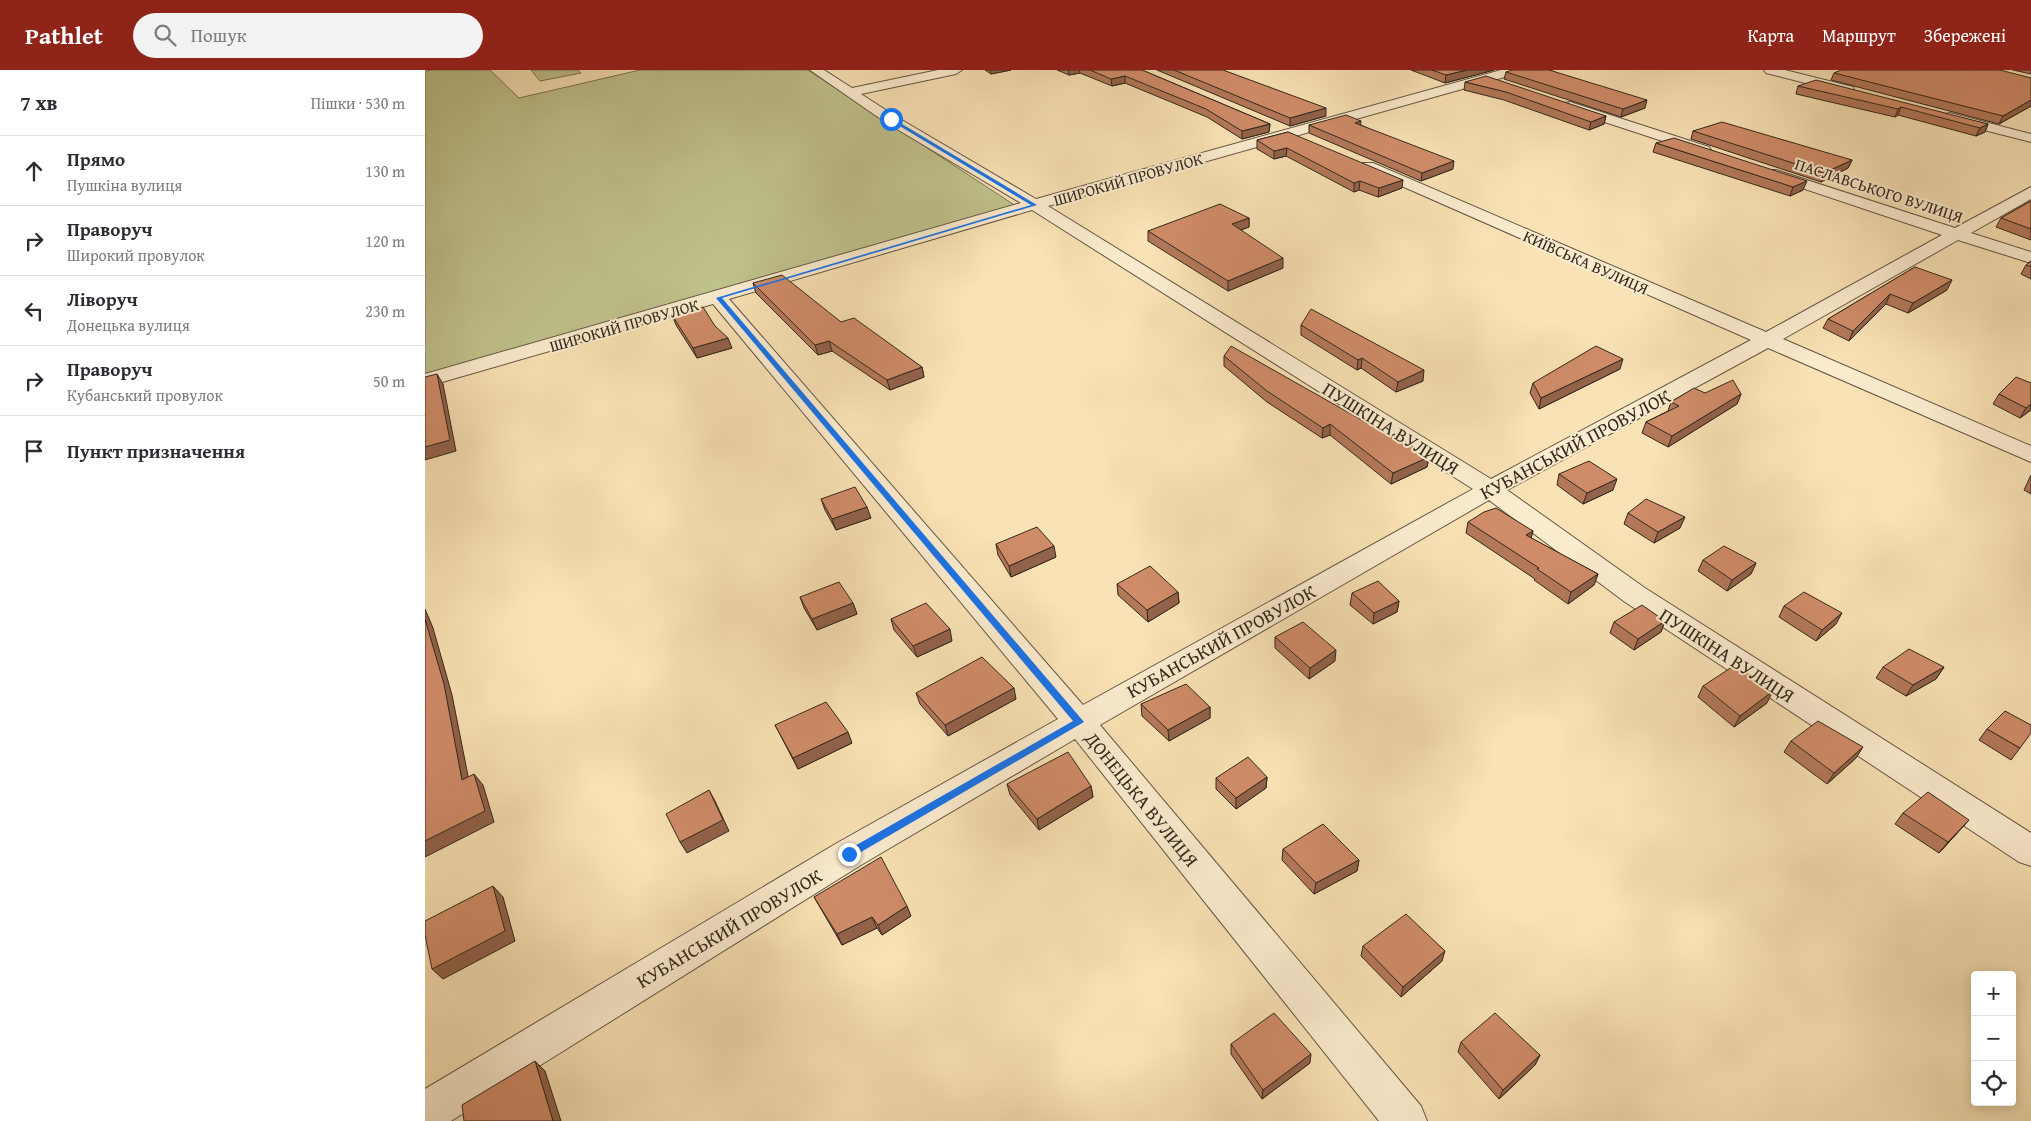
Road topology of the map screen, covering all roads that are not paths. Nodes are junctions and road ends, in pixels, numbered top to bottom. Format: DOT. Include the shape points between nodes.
graph roads {
  1 [pos="816,70"];
  2 [pos="956,70"];
  3 [pos="1460,70"];
  4 [pos="1515,70"];
  5 [pos="1770,70"];
  6 [pos="1486,78"];
  7 [pos="1514,88"];
  8 [pos="850,92"];
  9 [pos="1857,93"];
  10 [pos="1552,100"];
  11 [pos="1934,113"];
  12 [pos="1263,122"];
  13 [pos="1290,134"];
  14 [pos="2031,138"];
  15 [pos="1317,145"];
  16 [pos="1722,156"];
  17 [pos="1352,160"];
  18 [pos="1760,169"];
  19 [pos="2031,192"];
  20 [pos="1035,205"];
  21 [pos="1958,234"];
  22 [pos="2031,258"];
  23 [pos="719,298"];
  24 [pos="1765,341"];
  25 [pos="425,381"];
  26 [pos="2031,455"];
  27 [pos="1490,489"];
  28 [pos="1079,722"];
  29 [pos="2031,851"];
  30 [pos="425,1113"];
  31 [pos="1406,1121"];
  1 -- 8 [label="street, ПУШКІНА ВУЛИЦЯ"];
  2 -- 8 [label="street"];
  3 -- 6 [label="street"];
  4 -- 6 [label="street, ШИРОКИЙ ПРОВУЛОК"];
  5 -- 9 [label="street"];
  6 -- 7 [label="street"];
  6 -- 13 [label="street, ШИРОКИЙ ПРОВУЛОК"];
  8 -- 20 [label="street, ПУШКІНА ВУЛИЦЯ"];
  10 -- 16 [label="street"];
  11 -- 14 [label="street"];
  12 -- 13 [label="street"];
  13 -- 15 [label="street"];
  13 -- 20 [label="street, ШИРОКИЙ ПРОВУЛОК"];
  17 -- 24 [label="street, КИЇВСЬКА ВУЛИЦЯ"];
  18 -- 21 [label="street, ПАСЛАВСЬКОГО ВУЛИЦЯ"];
  19 -- 21 [label="street, КУБАНСЬКИЙ ПРОВУЛОК"];
  20 -- 23 [label="street, ШИРОКИЙ ПРОВУЛОК"];
  20 -- 27 [label="street, ПУШКІНА ВУЛИЦЯ"];
  21 -- 22 [label="street, ПАСЛАВСЬКОГО ВУЛИЦЯ"];
  21 -- 24 [label="street, КУБАНСЬКИЙ ПРОВУЛОК"];
  23 -- 25 [label="street, ШИРОКИЙ ПРОВУЛОК"];
  23 -- 28 [label="street, ДОНЕЦЬКА ВУЛИЦЯ"];
  24 -- 26 [label="street, КИЇВСЬКА ВУЛИЦЯ"];
  24 -- 27 [label="street, КУБАНСЬКИЙ ПРОВУЛОК"];
  27 -- 28 [label="street, КУБАНСЬКИЙ ПРОВУЛОК"];
  27 -- 29 [label="street, ПУШКІНА ВУЛИЦЯ" via="1635,596"];
  28 -- 30 [label="street, КУБАНСЬКИЙ ПРОВУЛОК" via="849,854"];
  28 -- 31 [label="street, ДОНЕЦЬКА ВУЛИЦЯ"];
}
